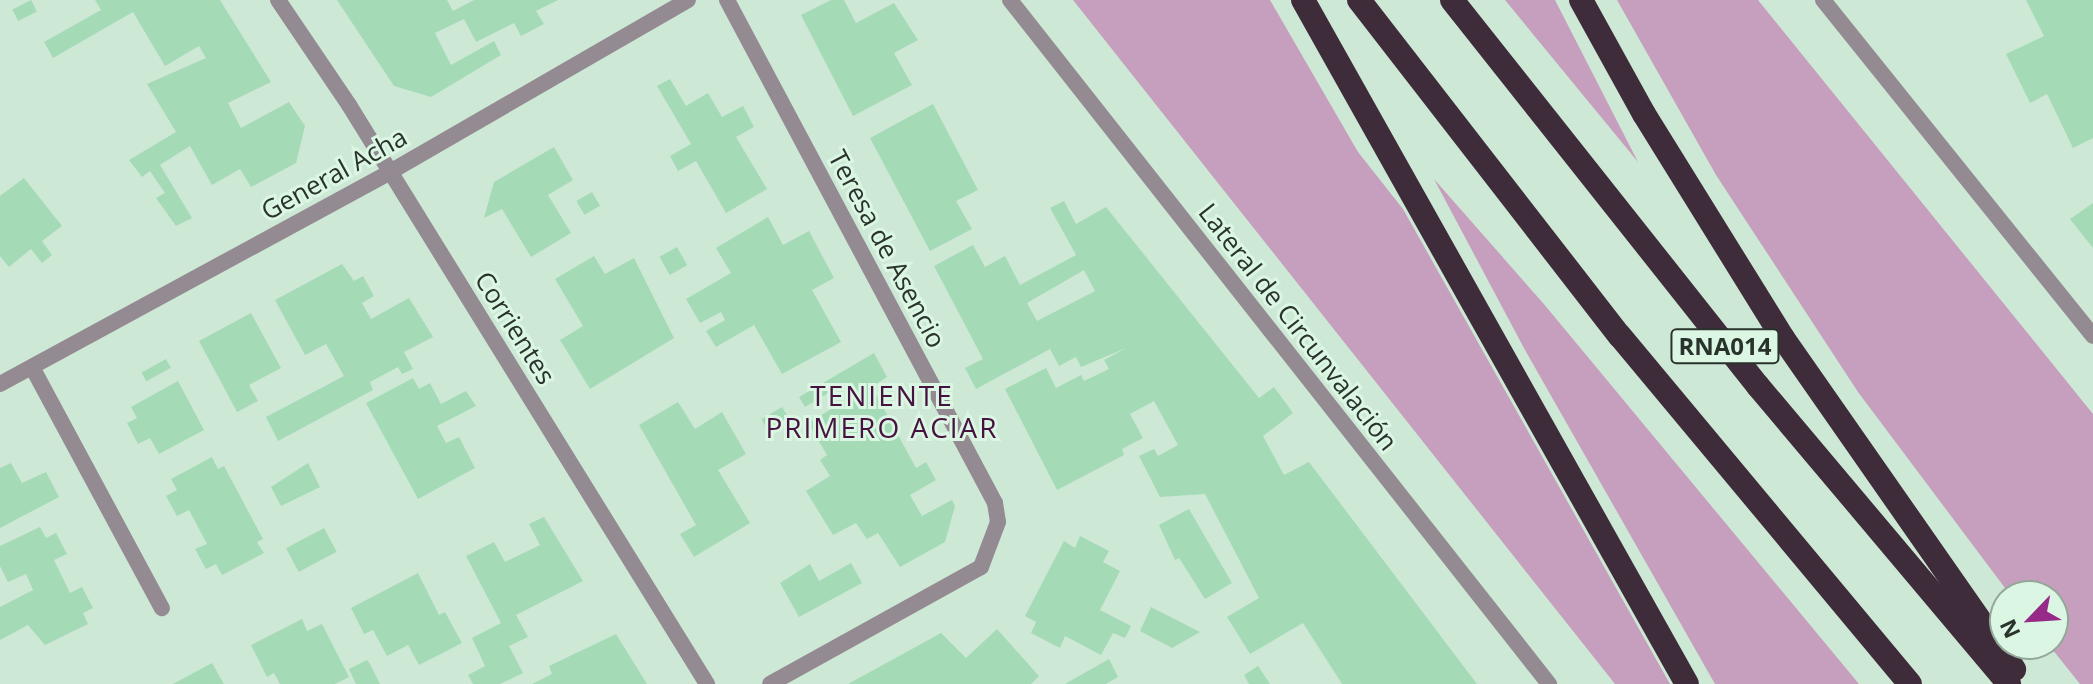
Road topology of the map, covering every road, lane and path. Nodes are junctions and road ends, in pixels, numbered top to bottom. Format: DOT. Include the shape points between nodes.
graph roads {
  1 [pos="278,0"];
  2 [pos="688,0"];
  3 [pos="727,0"];
  4 [pos="1010,0"];
  5 [pos="1303,0"];
  6 [pos="1359,0"];
  7 [pos="1452,0"];
  8 [pos="1581,0"];
  9 [pos="1823,0"];
  10 [pos="390,172"];
  11 [pos="2093,336"];
  12 [pos="32,367"];
  13 [pos="0,384"];
  14 [pos="162,608"];
  15 [pos="707,684"];
  16 [pos="770,684"];
  17 [pos="1549,684"];
  18 [pos="1687,684"];
  19 [pos="1910,684"];
  20 [pos="2009,684"];
  21 [pos="2025,684"];
  1 -- 10 [label="street, Corrientes"];
  2 -- 10 [label="street, General Acha"];
  3 -- 16 [label="street, Teresa de Asencio" via="995,503 998,522 981,567"];
  4 -- 17 [label="street, Lateral de Circunvalación"];
  5 -- 18 [label="highway"];
  6 -- 19 [label="highway, RNA014" via="1620,336"];
  7 -- 20 [label="highway, RNA014" via="1679,290"];
  8 -- 21 [label="highway" via="1644,114 1775,326"];
  9 -- 11 [label="street"];
  10 -- 12 [label="street, General Acha"];
  10 -- 15 [label="street, Corrientes"];
  12 -- 13 [label="street, General Acha"];
  12 -- 14 [label="street"];
}
